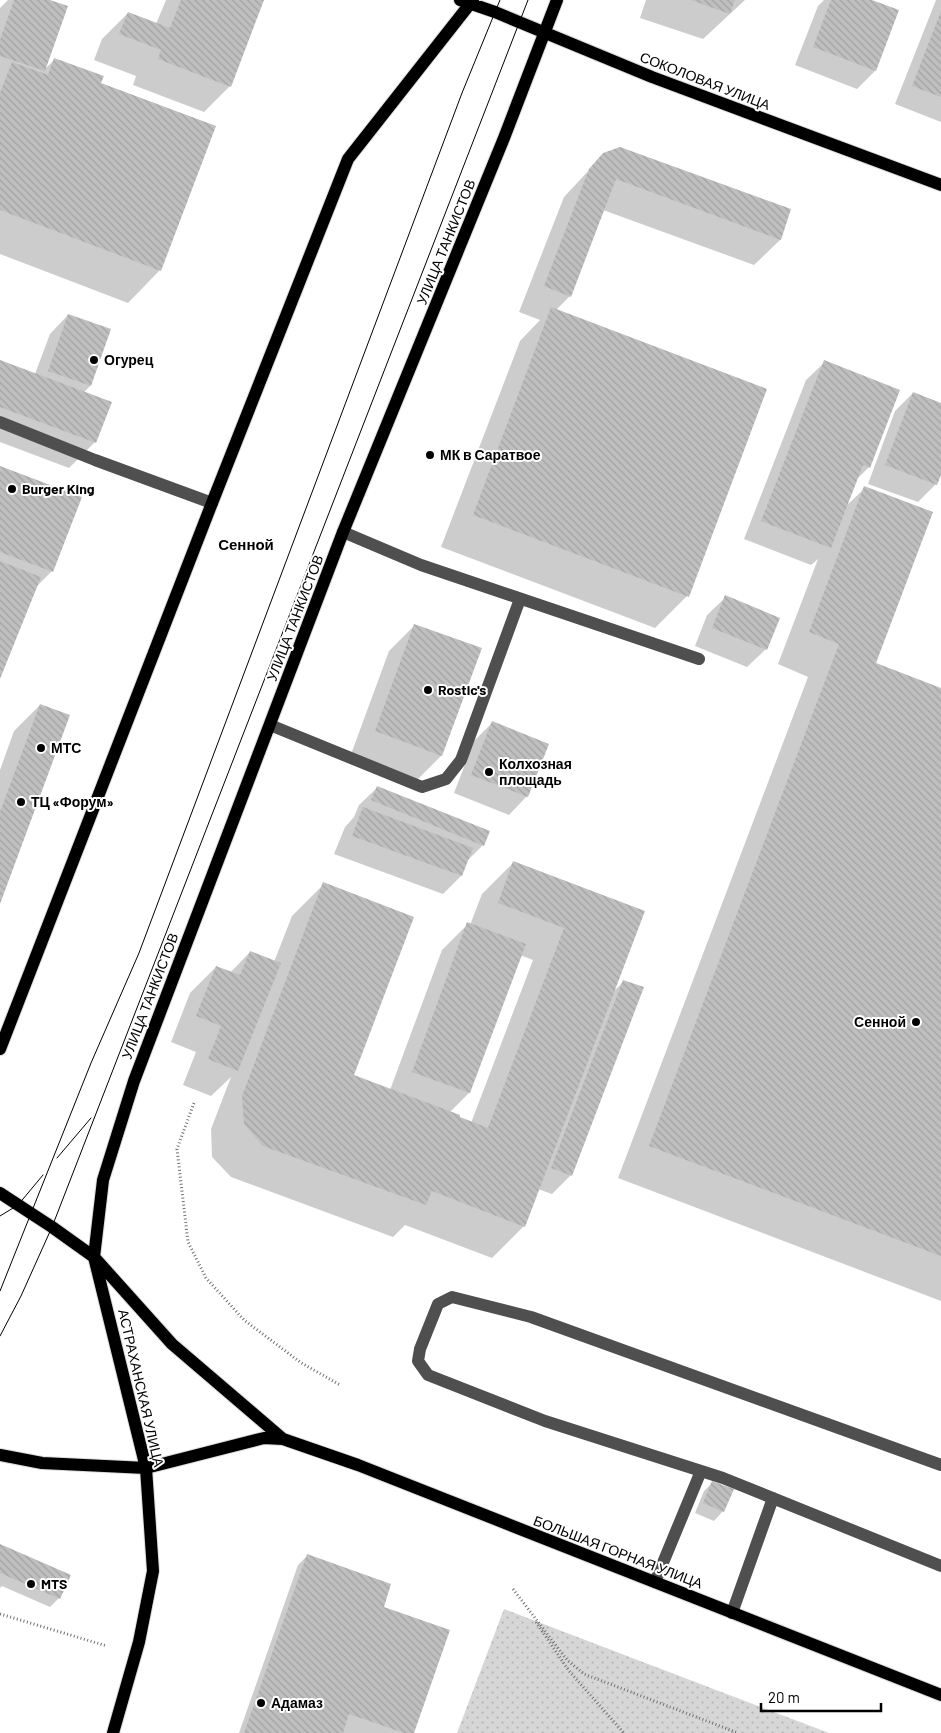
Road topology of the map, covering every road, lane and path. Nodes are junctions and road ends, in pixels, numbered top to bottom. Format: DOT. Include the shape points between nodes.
graph roads {
  1 [pos="557,0"];
  2 [pos="468,1"];
  3 [pos="545,33"];
  4 [pos="941,185"];
  5 [pos="0,422"];
  6 [pos="212,503"];
  7 [pos="343,532"];
  8 [pos="520,599"];
  9 [pos="699,659"];
  10 [pos="270,725"];
  11 [pos="0,1049"];
  12 [pos="194,1103"];
  13 [pos="0,1193"];
  14 [pos="94,1257"];
  15 [pos="340,1385"];
  16 [pos="283,1439"];
  17 [pos="0,1455"];
  18 [pos="941,1465"];
  19 [pos="146,1468"];
  20 [pos="702,1471"];
  21 [pos="772,1498"];
  22 [pos="941,1566"];
  23 [pos="655,1582"];
  24 [pos="732,1613"];
  25 [pos="0,1614"];
  26 [pos="107,1646"];
  27 [pos="941,1694"];
  28 [pos="112,1733"];
  29 [pos="624,1733"];
  30 [pos="738,1733"];
  1 -- 3 [label="main road, УЛИЦА ТАНКИСТОВ"];
  2 -- 3 [label="main road, СОКОЛОВАЯ УЛИЦА"];
  2 -- 6 [label="main road" via="348,159"];
  3 -- 4 [label="main road, СОКОЛОВАЯ УЛИЦА" via="652,77"];
  3 -- 7 [label="main road, УЛИЦА ТАНКИСТОВ"];
  5 -- 6 [label="lane"];
  6 -- 11 [label="main road"];
  7 -- 8 [label="lane" via="421,565"];
  7 -- 10 [label="main road, УЛИЦА ТАНКИСТОВ"];
  8 -- 9 [label="lane"];
  8 -- 10 [label="lane" via="461,760 446,779 422,787"];
  10 -- 14 [label="main road, УЛИЦА ТАНКИСТОВ" via="134,1081 103,1180"];
  12 -- 15 [label="path" via="177,1149 188,1242 206,1278 244,1320 300,1362"];
  13 -- 14 [label="main road, БОЛЬШАЯ ГОРНАЯ УЛИЦА"];
  14 -- 16 [label="main road, БОЛЬШАЯ ГОРНАЯ УЛИЦА" via="172,1344"];
  14 -- 19 [label="main road, АСТРАХАНСКАЯ УЛИЦА"];
  16 -- 19 [label="main road, БОЛЬШАЯ ГОРНАЯ УЛИЦА" via="264,1438"];
  16 -- 23 [label="main road, БОЛЬШАЯ ГОРНАЯ УЛИЦА" via="358,1465"];
  17 -- 19 [label="main road, БОЛЬШАЯ ГОРНАЯ УЛИЦА" via="42,1463"];
  18 -- 20 [label="lane" via="531,1317 452,1297 438,1304 418,1361 428,1376 545,1421"];
  19 -- 28 [label="main road, АСТРАХАНСКАЯ УЛИЦА" via="153,1571 139,1642"];
  20 -- 21 [label="lane"];
  20 -- 23 [label="lane"];
  21 -- 22 [label="lane"];
  21 -- 24 [label="lane"];
  23 -- 24 [label="main road, БОЛЬШАЯ ГОРНАЯ УЛИЦА"];
  24 -- 27 [label="main road, БОЛЬШАЯ ГОРНАЯ УЛИЦА"];
  25 -- 26 [label="path"];
  29 -- 30 [label="path" via="569,1671 513,1589 567,1660 584,1674"];
}
